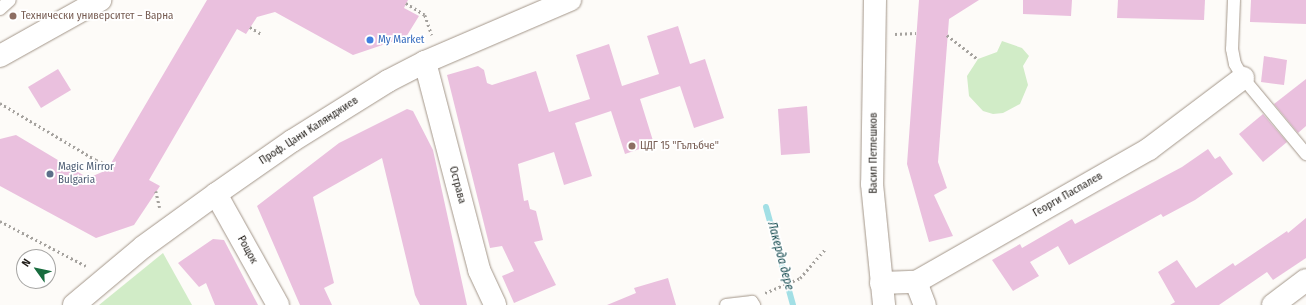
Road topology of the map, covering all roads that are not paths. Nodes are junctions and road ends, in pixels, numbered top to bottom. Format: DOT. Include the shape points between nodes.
graph roads {
  1 [pos="10,0"];
  2 [pos="100,0"];
  3 [pos="570,0"];
  4 [pos="875,0"];
  5 [pos="1234,0"];
  6 [pos="0,9"];
  7 [pos="0,56"];
  8 [pos="432,59"];
  9 [pos="1243,78"];
  10 [pos="1306,154"];
  11 [pos="216,194"];
  12 [pos="1306,280"];
  13 [pos="881,282"];
  14 [pos="916,282"];
  15 [pos="74,305"];
  16 [pos="278,305"];
  17 [pos="495,305"];
  18 [pos="726,305"];
  19 [pos="754,305"];
  20 [pos="884,305"];
  21 [pos="925,305"];
  22 [pos="1273,305"];
  1 -- 6 [label="lane"];
  2 -- 7 [label="street"];
  3 -- 8 [label="street, Проф. Цани Калянджиев"];
  4 -- 13 [label="street, Васил Петлешков" via="872,184"];
  5 -- 9 [label="lane" via="1232,49"];
  8 -- 11 [label="street, Проф. Цани Калянджиев" via="292,141"];
  8 -- 17 [label="street, Острава" via="479,270"];
  9 -- 10 [label="lane"];
  9 -- 14 [label="street, Георги Паспалев" via="1149,149"];
  11 -- 15 [label="street, Проф. Цани Калянджиев" via="120,266"];
  11 -- 16 [label="street, Рощок"];
  12 -- 22 [label="street"];
  13 -- 14 [label="street, Георги Паспалев"];
  13 -- 20 [label="street, Васил Петлешков"];
  14 -- 21 [label="street"];
  18 -- 19 [label="lane" via="752,302"];
}
